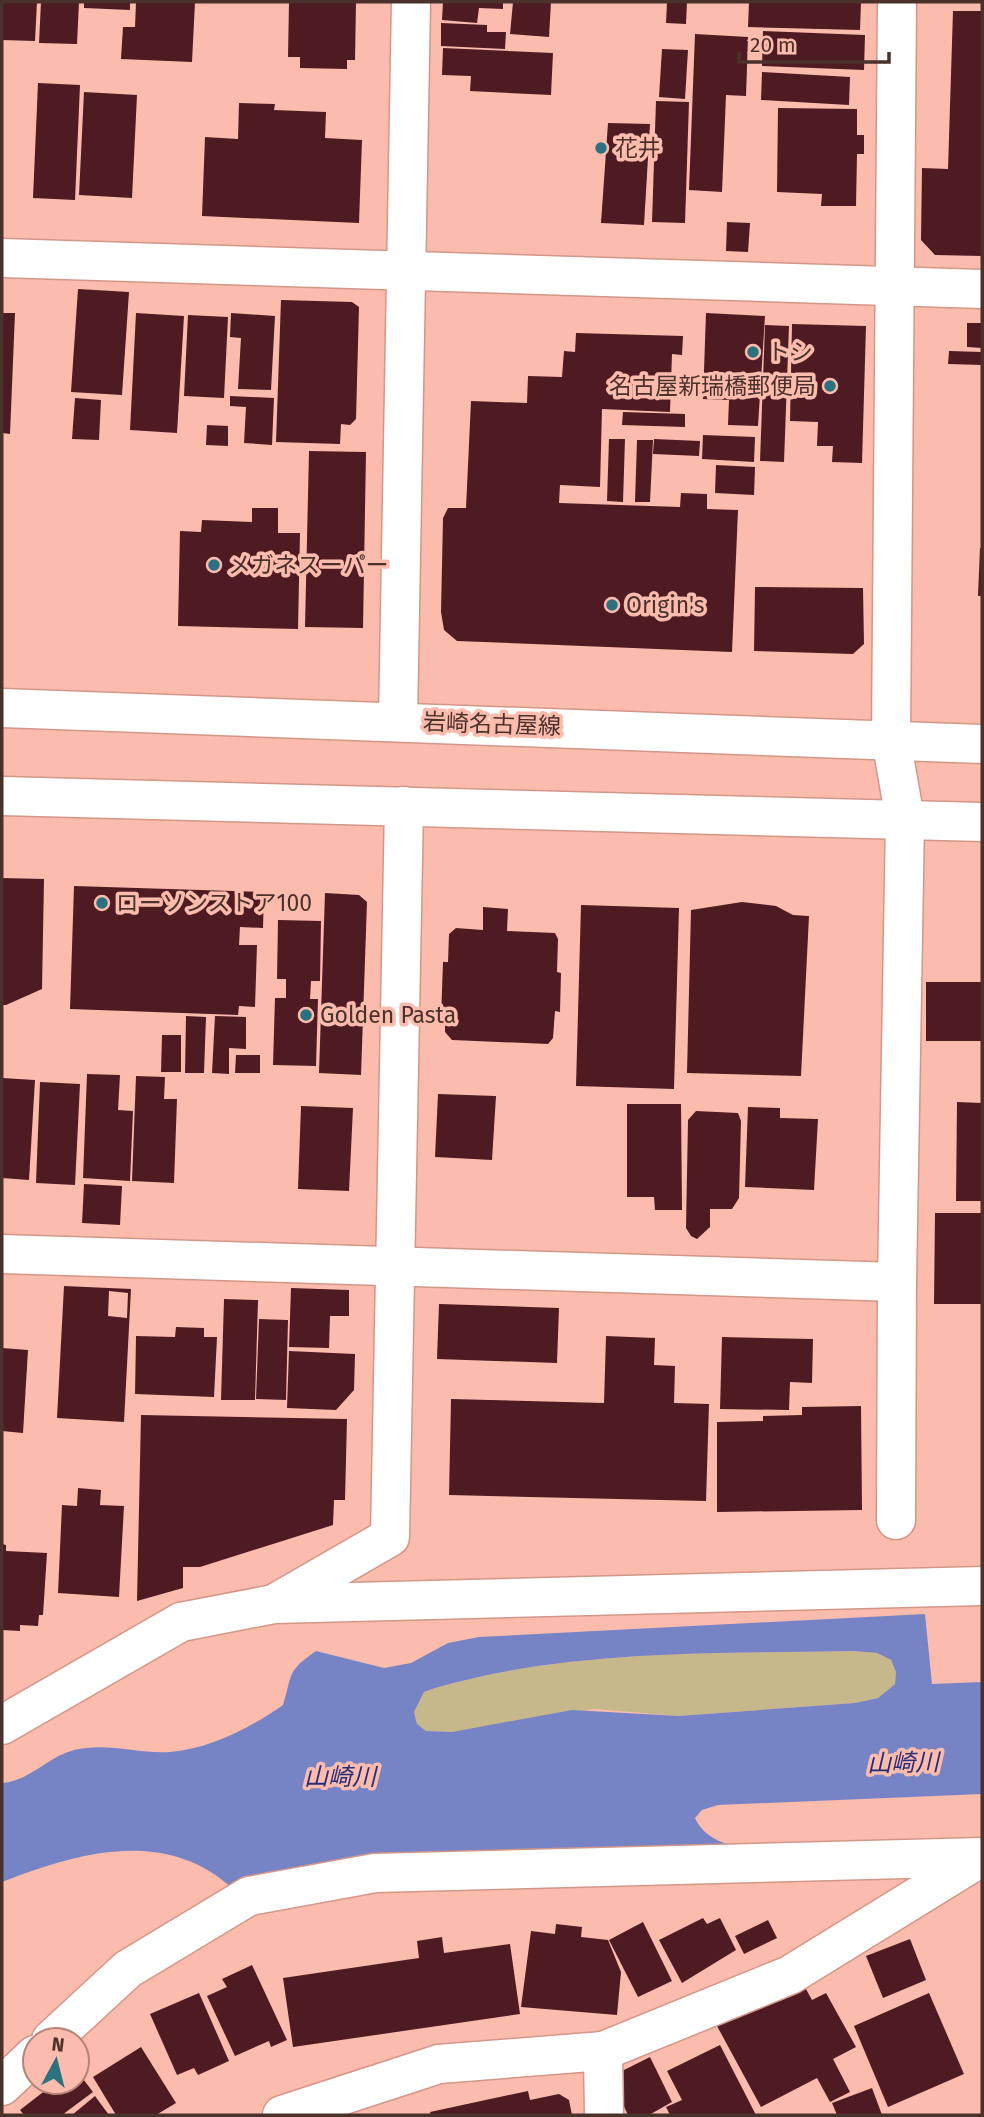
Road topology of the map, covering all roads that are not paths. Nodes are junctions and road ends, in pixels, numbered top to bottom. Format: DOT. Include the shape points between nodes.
graph roads {
  1 [pos="411,2"];
  2 [pos="897,2"];
  3 [pos="2,258"];
  4 [pos="408,270"];
  5 [pos="896,287"];
  6 [pos="982,289"];
  7 [pos="2,708"];
  8 [pos="398,721"];
  9 [pos="891,739"];
  10 [pos="982,744"];
  11 [pos="2,796"];
  12 [pos="404,806"];
  13 [pos="905,819"];
  14 [pos="982,822"];
  15 [pos="2,1254"];
  16 [pos="395,1266"];
  17 [pos="897,1282"];
  18 [pos="896,1520"];
  19 [pos="982,1586"];
  20 [pos="274,1604"];
  21 [pos="2,1725"];
  22 [pos="982,1857"];
  23 [pos="66,2026"];
  24 [pos="603,2050"];
  25 [pos="21,2068"];
  26 [pos="2,2086"];
  27 [pos="282,2115"];
  28 [pos="604,2115"];
  1 -- 4 [label="street"];
  2 -- 5 [label="street"];
  3 -- 4 [label="street"];
  4 -- 5 [label="street"];
  4 -- 8 [label="street"];
  5 -- 6 [label="street"];
  5 -- 9 [label="street"];
  7 -- 8 [label="street, 岩崎名古屋線"];
  8 -- 9 [label="street, 岩崎名古屋線"];
  9 -- 10 [label="street, 岩崎名古屋線"];
  9 -- 13 [label="street"];
  11 -- 12 [label="street"];
  12 -- 13 [label="street"];
  12 -- 16 [label="street"];
  13 -- 14 [label="street"];
  13 -- 17 [label="street"];
  15 -- 16 [label="street"];
  16 -- 17 [label="street"];
  16 -- 20 [label="street" via="390,1537"];
  17 -- 18 [label="street"];
  19 -- 20 [label="street"];
  20 -- 21 [label="street" via="181,1622"];
  22 -- 23 [label="street" via="375,1873 249,1896 128,1969"];
  22 -- 24 [label="street" via="790,1976"];
  24 -- 27 [label="street" via="439,2064"];
  24 -- 28 [label="street"];
  25 -- 26 [label="street"];
}
